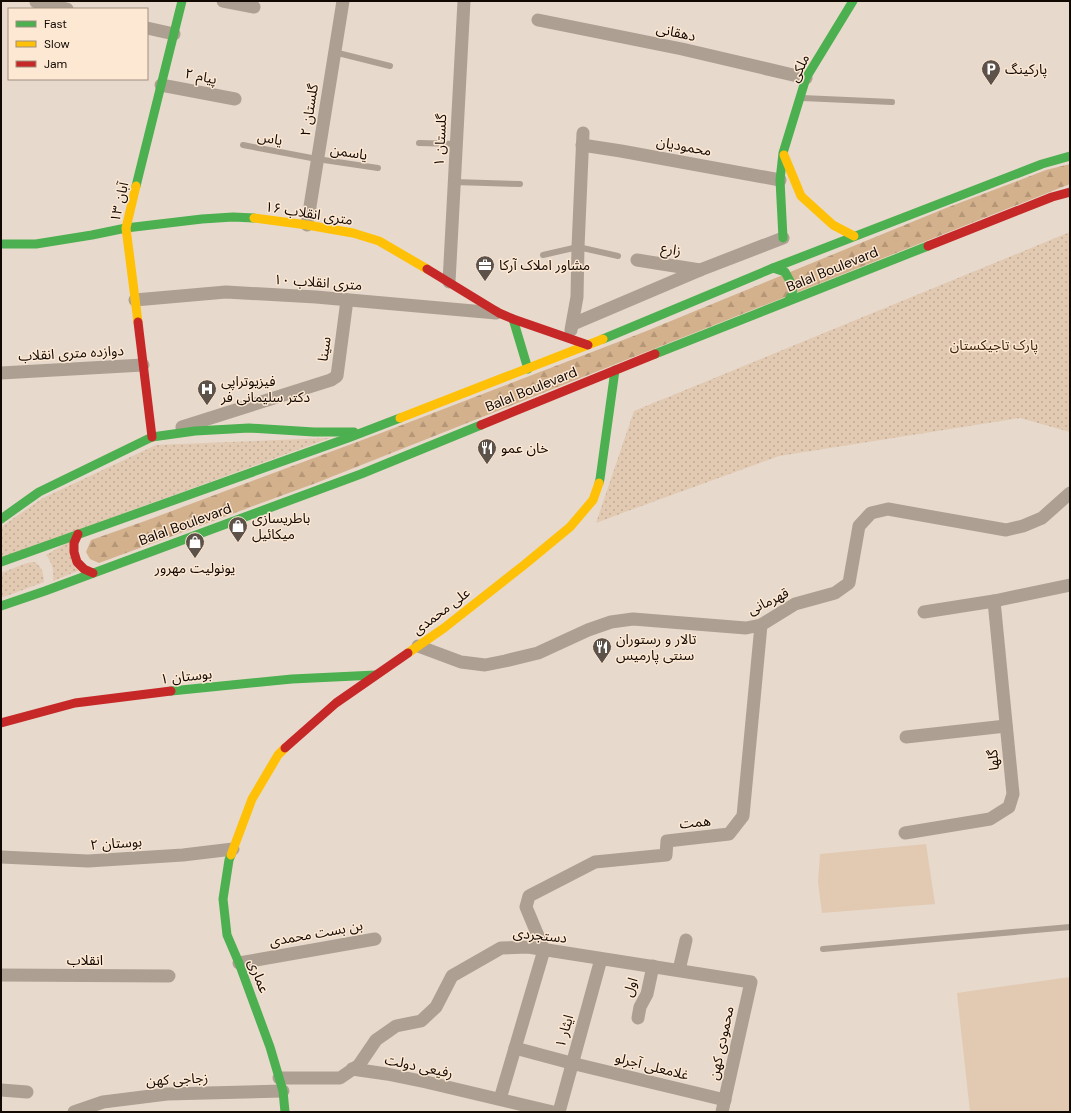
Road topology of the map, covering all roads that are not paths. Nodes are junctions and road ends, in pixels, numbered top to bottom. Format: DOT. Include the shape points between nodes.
graph roads {
  1 [pos="182,1"];
  2 [pos="223,1"];
  3 [pos="343,1"];
  4 [pos="464,1"];
  5 [pos="853,1"];
  6 [pos="36,2"];
  7 [pos="63,8"];
  8 [pos="254,8"];
  9 [pos="538,20"];
  10 [pos="148,28"];
  11 [pos="174,34"];
  12 [pos="334,52"];
  13 [pos="390,66"];
  14 [pos="806,78"];
  15 [pos="161,84"];
  16 [pos="801,98"];
  17 [pos="235,99"];
  18 [pos="892,102"];
  19 [pos="419,143"];
  20 [pos="456,144"];
  21 [pos="243,145"];
  22 [pos="783,153"];
  23 [pos="1070,156"];
  24 [pos="317,159"];
  25 [pos="378,168"];
  26 [pos="780,180"];
  27 [pos="454,182"];
  28 [pos="520,184"];
  29 [pos="1070,192"];
  30 [pos="307,225"];
  31 [pos="126,228"];
  32 [pos="854,236"];
  33 [pos="783,238"];
  34 [pos="1,244"];
  35 [pos="578,247"];
  36 [pos="543,255"];
  37 [pos="618,256"];
  38 [pos="637,260"];
  39 [pos="773,268"];
  40 [pos="700,270"];
  41 [pos="449,282"];
  42 [pos="135,300"];
  43 [pos="347,300"];
  44 [pos="788,301"];
  45 [pos="499,313"];
  46 [pos="513,319"];
  47 [pos="573,324"];
  48 [pos="569,338"];
  49 [pos="588,345"];
  50 [pos="143,365"];
  51 [pos="528,368"];
  52 [pos="615,370"];
  53 [pos="1,373"];
  54 [pos="365,432"];
  55 [pos="152,436"];
  56 [pos="39,492"];
  57 [pos="1070,493"];
  58 [pos="1,509"];
  59 [pos="1,519"];
  60 [pos="78,534"];
  61 [pos="1,562"];
  62 [pos="93,573"];
  63 [pos="1070,585"];
  64 [pos="994,601"];
  65 [pos="1,606"];
  66 [pos="924,612"];
  67 [pos="761,625"];
  68 [pos="418,646"];
  69 [pos="376,675"];
  70 [pos="1,723"];
  71 [pos="1006,726"];
  72 [pos="906,737"];
  73 [pos="905,833"];
  74 [pos="233,849"];
  75 [pos="1,857"];
  76 [pos="1070,927"];
  77 [pos="375,939"];
  78 [pos="686,940"];
  79 [pos="823,949"];
  80 [pos="544,950"];
  81 [pos="600,959"];
  82 [pos="239,963"];
  83 [pos="652,966"];
  84 [pos="679,970"];
  85 [pos="1,976"];
  86 [pos="168,976"];
  87 [pos="751,982"];
  88 [pos="638,1018"];
  89 [pos="515,1048"];
  90 [pos="571,1063"];
  91 [pos="352,1069"];
  92 [pos="279,1078"];
  93 [pos="1,1090"];
  94 [pos="283,1091"];
  95 [pos="27,1092"];
  96 [pos="500,1099"];
  97 [pos="723,1106"];
  98 [pos="74,1112"];
  99 [pos="285,1112"];
  100 [pos="553,1112"];
  101 [pos="559,1112"];
  1 -- 11 [label="street, ۱۳ آبان"];
  2 -- 8 [label="street"];
  3 -- 12 [label="street, گلستان ۲"];
  4 -- 20 [label="street, گلستان ۱"];
  5 -- 14 [label="street, ملکی"];
  6 -- 7 [label="street"];
  9 -- 14 [label="street, دهقانی" via="682,49"];
  10 -- 11 [label="street"];
  11 -- 15 [label="street, ۱۳ آبان"];
  12 -- 13 [label="lane"];
  12 -- 24 [label="street, گلستان ۲"];
  14 -- 16 [label="street, ملکی"];
  15 -- 17 [label="street, پیام ۲"];
  15 -- 31 [label="street, ۱۳ آبان"];
  16 -- 18 [label="lane"];
  16 -- 22 [label="street, ملکی"];
  19 -- 20 [label="lane"];
  20 -- 27 [label="street, گلستان ۱"];
  21 -- 24 [label="lane, یاس"];
  22 -- 26 [label="street, ملکی"];
  22 -- 32 [label="street" via="801,196 833,224"];
  23 -- 32 [label="street, Balal Boulevard" via="1042,164"];
  24 -- 25 [label="lane, یاسمن"];
  24 -- 30 [label="street, گلستان ۲"];
  26 -- 33 [label="street, ملکی"];
  26 -- 35 [label="street, محمودیان" via="621,151 582,139"];
  27 -- 28 [label="lane"];
  27 -- 41 [label="street, گلستان ۱"];
  29 -- 44 [label="street, Balal Boulevard"];
  30 -- 31 [label="street, ۱۶ متری انقلاب" via="233,217"];
  30 -- 41 [label="street, ۱۶ متری انقلاب" via="353,233 379,241"];
  31 -- 34 [label="street, ۱۶ متری انقلاب" via="36,244"];
  31 -- 42 [label="street, ۱۳ آبان"];
  32 -- 39 [label="street, Balal Boulevard"];
  33 -- 40 [label="street"];
  35 -- 36 [label="lane"];
  35 -- 37 [label="lane"];
  35 -- 47 [label="street, محمودیان" via="577,297"];
  38 -- 40 [label="street, زارع"];
  39 -- 44 [label="street" via="785,272 792,283 792,296"];
  39 -- 49 [label="street, Balal Boulevard"];
  40 -- 47 [label="street"];
  41 -- 45 [label="street, ۱۶ متری انقلاب"];
  42 -- 43 [label="street, ۱۰ متری انقلاب" via="226,292"];
  42 -- 50 [label="street, ۱۳ آبان"];
  43 -- 45 [label="street, ۱۰ متری انقلاب"];
  43 -- 55 [label="street, سینا" via="337,376"];
  44 -- 52 [label="street, Balal Boulevard"];
  45 -- 46 [label="street, ۱۶ متری انقلاب"];
  46 -- 48 [label="street, ۱۶ متری انقلاب"];
  46 -- 51 [label="street"];
  47 -- 48 [label="street, محمودیان"];
  48 -- 49 [label="street, ۱۶ متری انقلاب"];
  49 -- 51 [label="street, Balal Boulevard"];
  50 -- 53 [label="street, دوازده متری انقلاب"];
  50 -- 55 [label="street, ۱۳ آبان"];
  51 -- 54 [label="street, Balal Boulevard"];
  52 -- 62 [label="street, Balal Boulevard" via="361,474"];
  52 -- 68 [label="street, علی محمدی" via="600,478 593,500 570,527"];
  54 -- 55 [label="street" via="249,428"];
  54 -- 60 [label="street, Balal Boulevard"];
  55 -- 56 [label="street"];
  56 -- 58 [label="street"];
  56 -- 59 [label="street"];
  57 -- 67 [label="street, قهرمانی" via="1042,518 1006,530 888,509 871,513 859,526 849,583 835,593 795,604"];
  60 -- 61 [label="street, Balal Boulevard"];
  60 -- 62 [label="street" via="74,543 77,562"];
  62 -- 65 [label="street, Balal Boulevard"];
  63 -- 64 [label="street"];
  64 -- 66 [label="street"];
  64 -- 71 [label="street, گلها"];
  67 -- 68 [label="street, قهرمانی" via="746,628 633,619 611,622 538,652 484,665 461,662"];
  67 -- 80 [label="street, همت" via="743,816 729,834 667,841 666,855 595,862 529,896 526,907"];
  68 -- 69 [label="street, علی محمدی"];
  69 -- 70 [label="street, بوستان ۱" via="292,679 75,703"];
  69 -- 74 [label="street, علی محمدی" via="336,703 278,755 252,800"];
  71 -- 72 [label="street"];
  71 -- 73 [label="street, گلها" via="1013,794 1009,807 990,819"];
  74 -- 75 [label="street, بوستان ۲" via="88,861"];
  74 -- 82 [label="street, عماری" via="223,899 227,935"];
  76 -- 79 [label="lane"];
  77 -- 82 [label="street, بن بست محمدی"];
  78 -- 84 [label="street"];
  80 -- 81 [label="street, دستجردی"];
  80 -- 89 [label="street"];
  80 -- 91 [label="street, دستجردی" via="528,947 501,948 452,976 436,1007 420,1021 396,1026 376,1040 359,1065"];
  81 -- 83 [label="street, دستجردی"];
  81 -- 90 [label="street, ۱ ایثار"];
  82 -- 92 [label="street, عماری"];
  83 -- 84 [label="street, دستجردی"];
  83 -- 88 [label="street, اول" via="647,994"];
  84 -- 87 [label="street, دستجردی"];
  85 -- 86 [label="street, انقلاب"];
  87 -- 97 [label="street, محمودی کهن"];
  89 -- 90 [label="street, غلامعلی آجرلو"];
  89 -- 96 [label="street"];
  90 -- 97 [label="street, غلامعلی آجرلو"];
  90 -- 101 [label="street, ۱ ایثار"];
  91 -- 92 [label="street" via="340,1078"];
  91 -- 96 [label="street, رفیعی دولت" via="387,1074"];
  92 -- 94 [label="street, عماری"];
  93 -- 95 [label="street"];
  94 -- 98 [label="street, زجاجی کهن" via="167,1094 103,1102"];
  94 -- 99 [label="street, عماری"];
  96 -- 100 [label="street, رفیعی دولت"];
}
